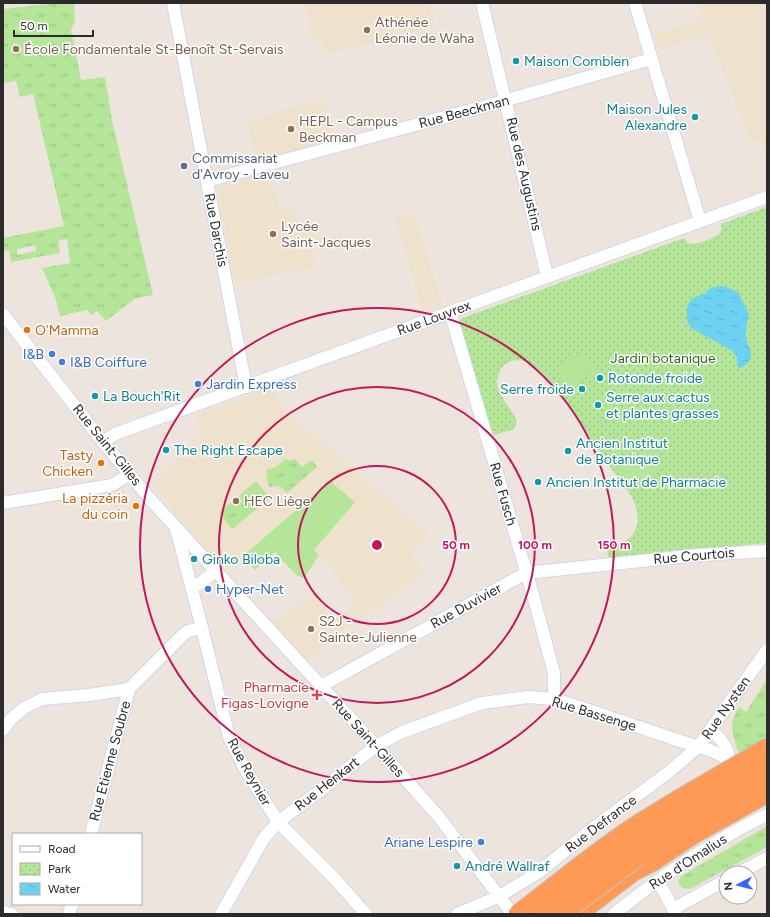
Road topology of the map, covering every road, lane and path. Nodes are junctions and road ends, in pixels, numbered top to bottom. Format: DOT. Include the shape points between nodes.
graph roads {
  1 [pos="173,3"];
  2 [pos="482,3"];
  3 [pos="636,3"];
  4 [pos="651,59"];
  5 [pos="506,101"];
  6 [pos="207,181"];
  7 [pos="767,197"];
  8 [pos="700,221"];
  9 [pos="547,276"];
  10 [pos="450,312"];
  11 [pos="3,314"];
  12 [pos="246,387"];
  13 [pos="103,442"];
  14 [pos="130,474"];
  15 [pos="3,503"];
  16 [pos="176,526"];
  17 [pos="767,550"];
  18 [pos="216,571"];
  19 [pos="526,573"];
  20 [pos="192,589"];
  21 [pos="202,628"];
  22 [pos="767,650"];
  23 [pos="321,686"];
  24 [pos="129,689"];
  25 [pos="554,699"];
  26 [pos="711,728"];
  27 [pos="3,730"];
  28 [pos="376,746"];
  29 [pos="698,747"];
  30 [pos="767,748"];
  31 [pos="767,763"];
  32 [pos="767,777"];
  33 [pos="765,808"];
  34 [pos="278,822"];
  35 [pos="90,833"];
  36 [pos="767,858"];
  37 [pos="652,863"];
  38 [pos="754,865"];
  39 [pos="658,881"];
  40 [pos="718,885"];
  41 [pos="500,896"];
  42 [pos="674,911"];
  43 [pos="3,912"];
  44 [pos="518,913"];
  45 [pos="12,914"];
  46 [pos="221,914"];
  47 [pos="366,914"];
  48 [pos="457,914"];
  49 [pos="542,914"];
  50 [pos="563,914"];
  51 [pos="579,914"];
  52 [pos="589,914"];
  53 [pos="614,914"];
  1 -- 6 [label="street, Rue Darchis"];
  2 -- 5 [label="street, Rue des Augustins"];
  3 -- 4 [label="street"];
  4 -- 5 [label="street, Rue Beeckman"];
  4 -- 8 [label="street"];
  5 -- 6 [label="street, Rue Beeckman"];
  5 -- 9 [label="street, Rue des Augustins"];
  6 -- 12 [label="street, Rue Darchis"];
  7 -- 8 [label="street, Rue Louvrex"];
  8 -- 9 [label="street, Rue Louvrex"];
  9 -- 10 [label="street, Rue Louvrex"];
  10 -- 12 [label="street, Rue Louvrex"];
  10 -- 19 [label="street, Rue Fusch"];
  11 -- 13 [label="street, Rue Saint-Gilles"];
  12 -- 13 [label="street, Rue Louvrex" via="115,434"];
  13 -- 14 [label="street, Rue Saint-Gilles"];
  14 -- 15 [label="street" via="112,485"];
  14 -- 16 [label="street, Rue Saint-Gilles"];
  16 -- 18 [label="street, Rue Saint-Gilles"];
  16 -- 20 [label="street, Rue Reynier"];
  17 -- 19 [label="street, Rue Courtois"];
  18 -- 20 [label="street"];
  18 -- 23 [label="street, Rue Saint-Gilles"];
  19 -- 23 [label="street, Rue Duvivier"];
  19 -- 25 [label="street, Rue Fusch" via="554,673"];
  20 -- 21 [label="street, Rue Reynier"];
  21 -- 24 [label="street" via="184,634"];
  21 -- 34 [label="street, Rue Reynier" via="229,737 245,770"];
  22 -- 26 [label="street, Rue Nysten"];
  23 -- 28 [label="street, Rue Saint-Gilles"];
  24 -- 27 [label="street" via="42,699 24,708"];
  24 -- 35 [label="street, Rue Etienne Soubre"];
  25 -- 28 [label="street, Rue Bassenge" via="528,697 482,703 402,732"];
  25 -- 29 [label="street, Rue Bassenge"];
  26 -- 29 [label="street, Rue Nysten"];
  26 -- 29 [label="street, Rue Bassenge" via="722,740 729,760"];
  28 -- 34 [label="street, Rue Henkart"];
  28 -- 41 [label="street, Rue Saint-Gilles" via="439,817"];
  29 -- 41 [label="street, Rue Defrance" via="670,772 538,872"];
  30 -- 44 [label="highway, bridge" via="630,829 603,853"];
  31 -- 49 [label="highway, bridge" via="653,830"];
  32 -- 50 [label="highway, bridge" via="659,842"];
  33 -- 37 [label="highway, bridge" via="694,835"];
  33 -- 39 [label="street, Rue d'Omalius" via="751,822 704,849"];
  34 -- 46 [label="street, Rue Henkart" via="264,838"];
  34 -- 47 [label="street, Rue Reynier"];
  36 -- 38 [label="street"];
  37 -- 51 [label="highway" via="634,872"];
  37 -- 52 [label="highway"];
  39 -- 42 [label="street"];
  39 -- 53 [label="street, Rue d'Omalius"];
  40 -- 42 [label="street"];
  41 -- 44 [label="street, Rue Saint-Gilles"];
  41 -- 48 [label="street, Rue Defrance"];
  43 -- 45 [label="street"];
}
